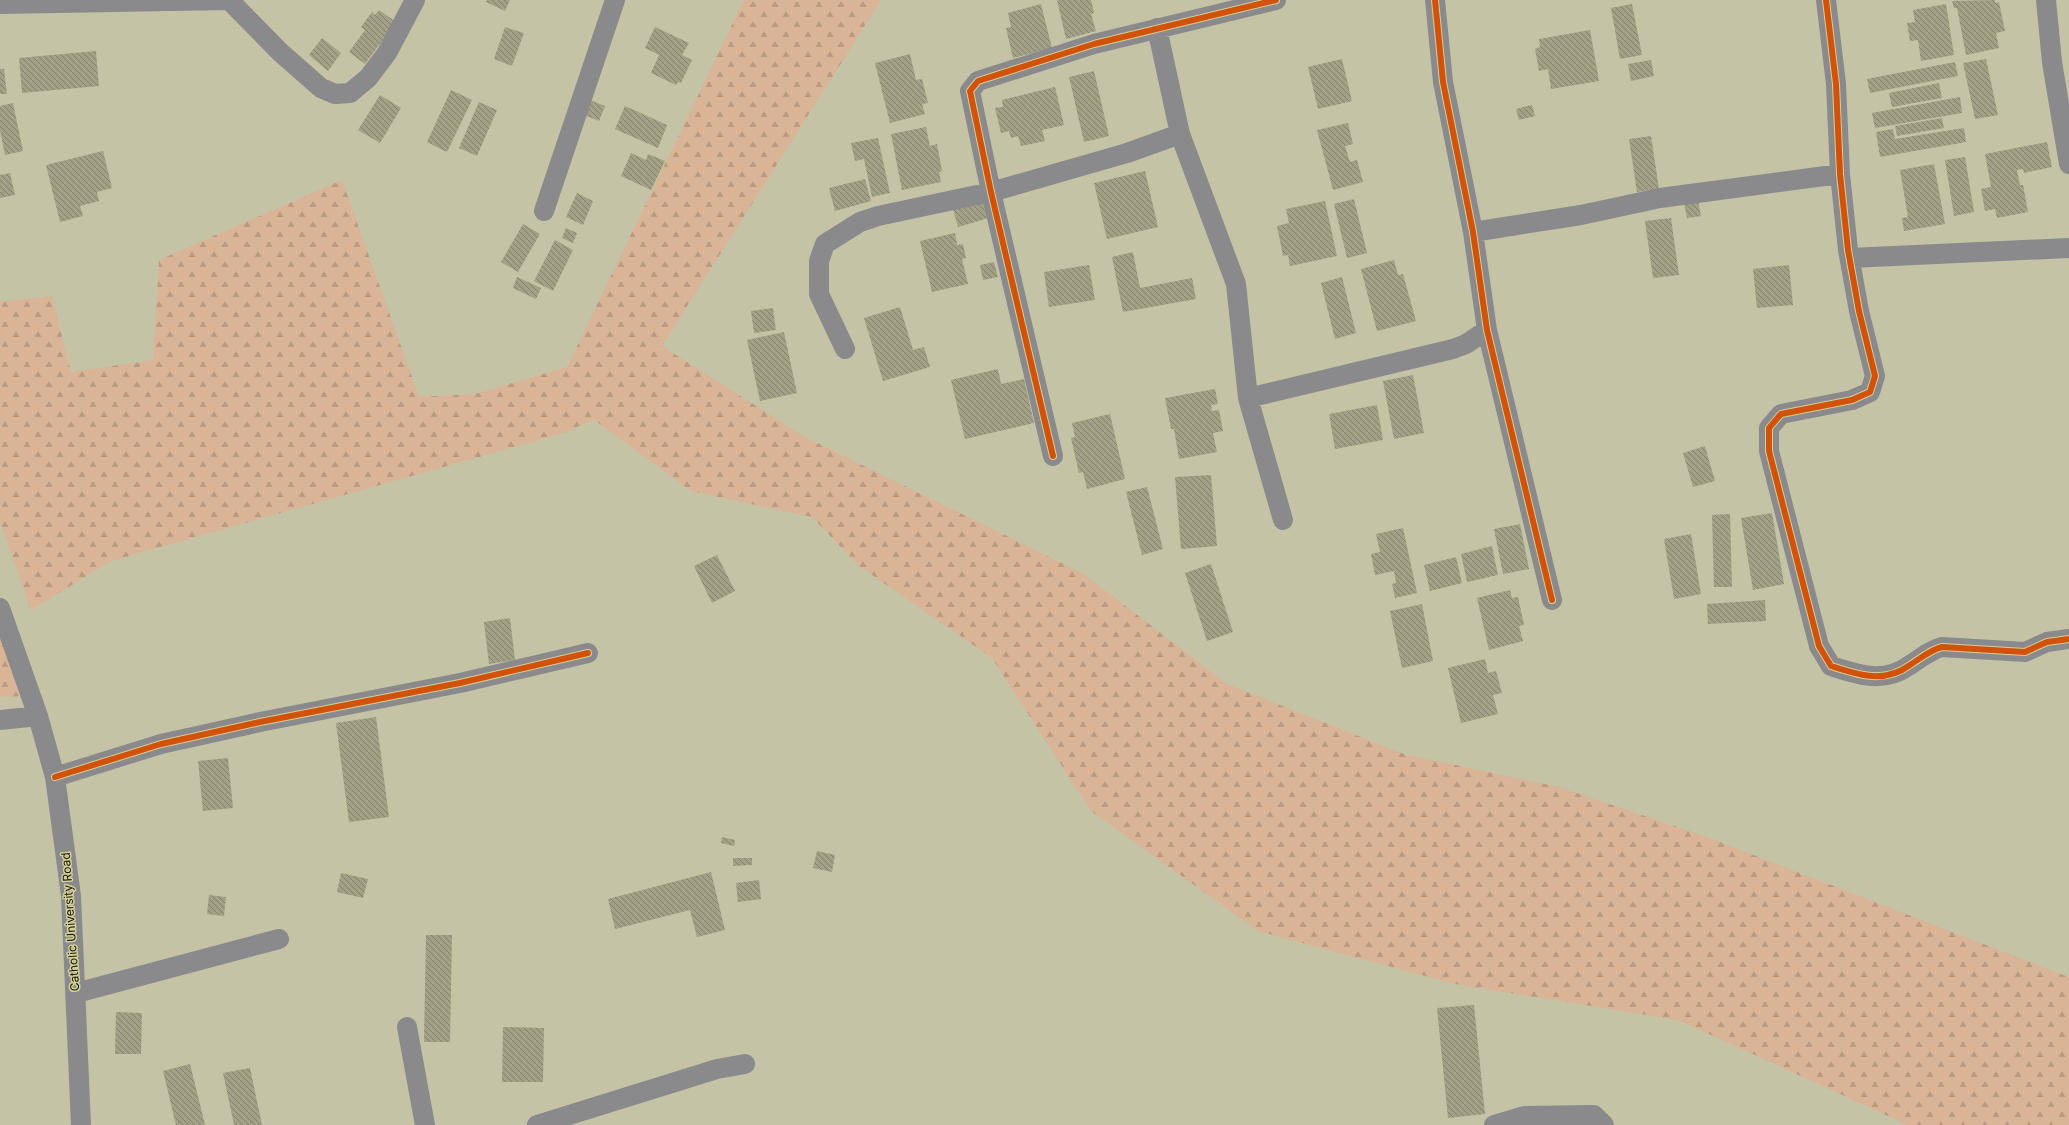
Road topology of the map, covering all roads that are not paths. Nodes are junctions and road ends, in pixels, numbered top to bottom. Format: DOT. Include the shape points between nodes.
graph roads {
  1 [pos="229,0"];
  2 [pos="415,0"];
  3 [pos="616,0"];
  4 [pos="1276,0"];
  5 [pos="1435,0"];
  6 [pos="1826,0"];
  7 [pos="2046,0"];
  8 [pos="0,4"];
  9 [pos="1157,28"];
  10 [pos="1180,134"];
  11 [pos="2069,164"];
  12 [pos="1840,174"];
  13 [pos="991,192"];
  14 [pos="544,212"];
  15 [pos="1474,232"];
  16 [pos="2069,248"];
  17 [pos="1850,258"];
  18 [pos="1487,330"];
  19 [pos="845,349"];
  20 [pos="1248,398"];
  21 [pos="1053,456"];
  22 [pos="1283,520"];
  23 [pos="1552,600"];
  24 [pos="0,608"];
  25 [pos="2069,639"];
  26 [pos="588,653"];
  27 [pos="38,716"];
  28 [pos="0,720"];
  29 [pos="55,777"];
  30 [pos="279,939"];
  31 [pos="76,993"];
  32 [pos="407,1027"];
  33 [pos="745,1064"];
  34 [pos="81,1125"];
  35 [pos="425,1125"];
  36 [pos="537,1125"];
  37 [pos="1494,1125"];
  38 [pos="1604,1125"];
  1 -- 2 [label="street" via="292,63 321,88 335,94 350,93 368,78 387,53"];
  1 -- 8 [label="street"];
  3 -- 14 [label="street"];
  4 -- 9 [label="street"];
  5 -- 15 [label="street" via="1443,82"];
  6 -- 12 [label="street" via="1836,84"];
  7 -- 11 [label="street" via="2052,62"];
  9 -- 10 [label="street"];
  9 -- 13 [label="street" via="1094,44 978,81 970,91"];
  10 -- 13 [label="street" via="1127,154"];
  10 -- 20 [label="street" via="1236,284"];
  12 -- 15 [label="street" via="1660,198 1581,215"];
  12 -- 17 [label="street"];
  13 -- 19 [label="street" via="878,216 860,222 824,244 819,261 819,294"];
  13 -- 21 [label="street"];
  15 -- 18 [label="street"];
  16 -- 17 [label="street"];
  17 -- 25 [label="street" via="1859,311 1876,376 1870,392 1852,400 1781,414 1769,428 1769,451 1819,646 1831,666 1851,672 1888,677 1942,647 2025,652 2047,642"];
  18 -- 20 [label="street" via="1453,349"];
  18 -- 23 [label="street"];
  20 -- 22 [label="street"];
  24 -- 27 [label="street, Catholic University Road"];
  26 -- 29 [label="street" via="460,683 161,744"];
  27 -- 28 [label="street"];
  27 -- 29 [label="street, Catholic University Road"];
  29 -- 31 [label="street, Catholic University Road" via="71,896"];
  30 -- 31 [label="street"];
  31 -- 34 [label="street, Catholic University Road"];
  32 -- 35 [label="street"];
  33 -- 36 [label="street" via="717,1069"];
  37 -- 38 [label="street" via="1524,1116 1594,1115"];
}
